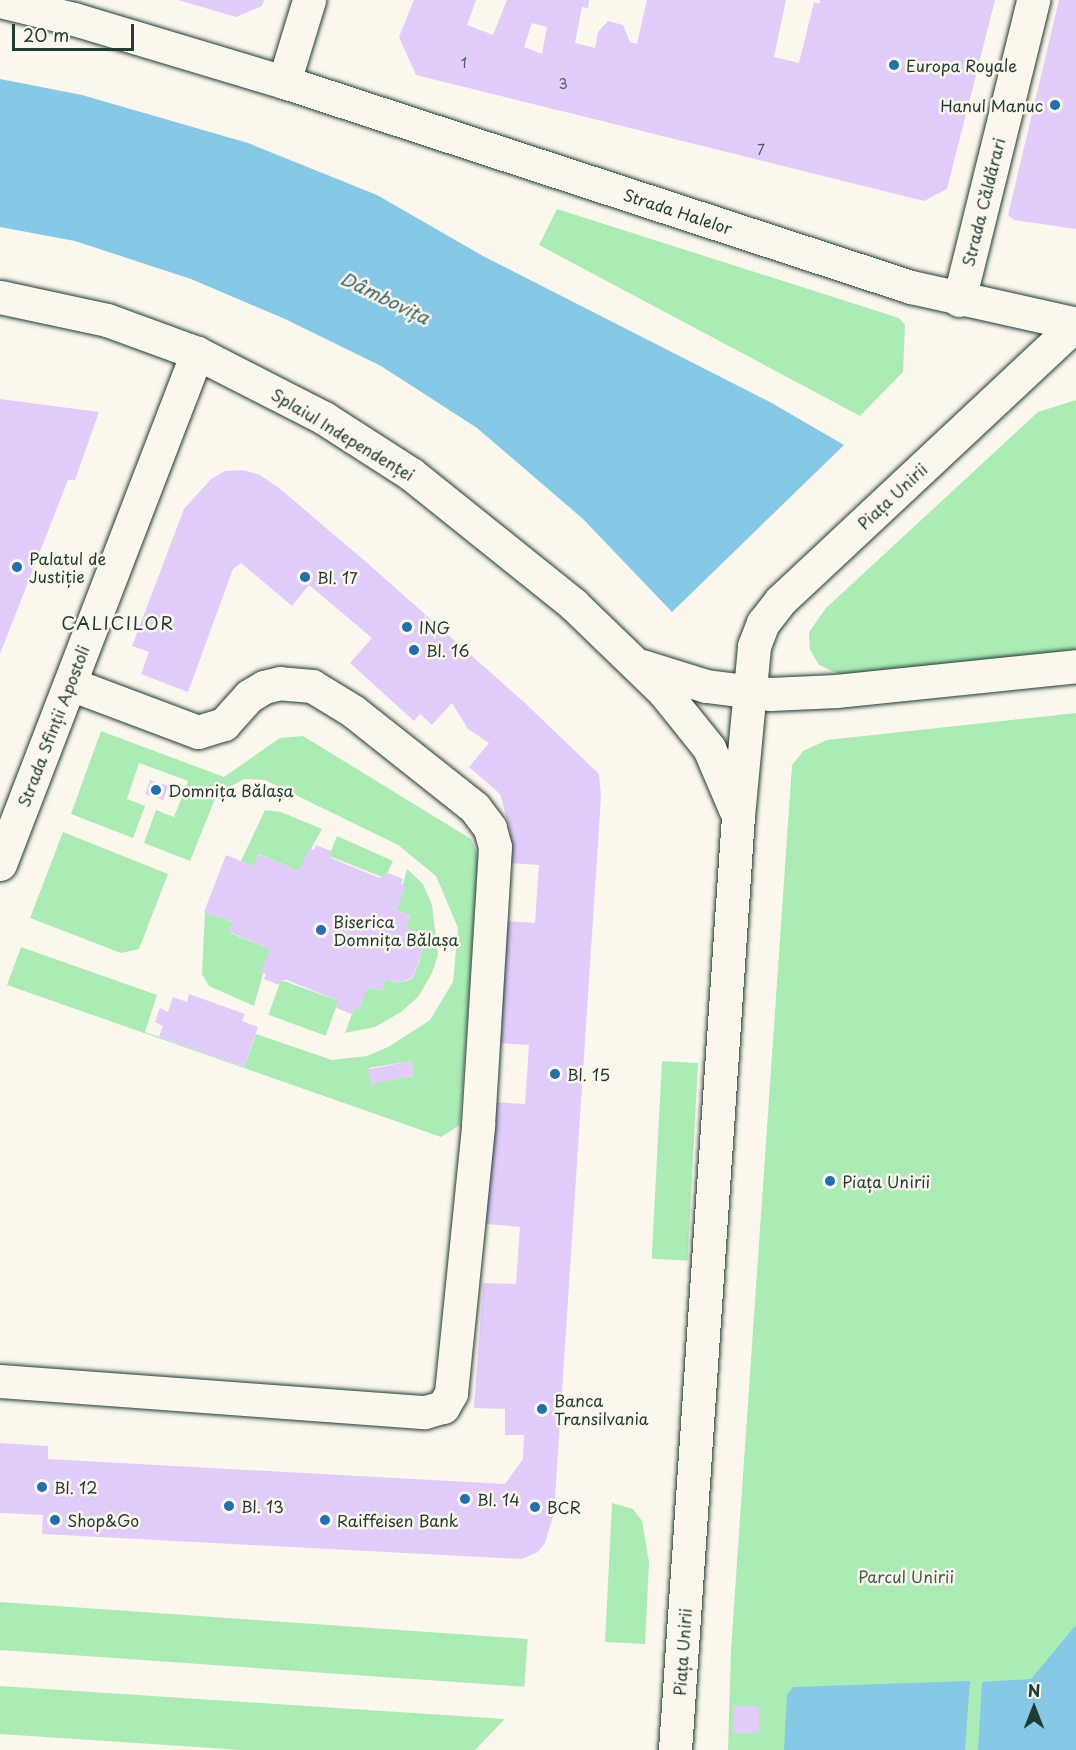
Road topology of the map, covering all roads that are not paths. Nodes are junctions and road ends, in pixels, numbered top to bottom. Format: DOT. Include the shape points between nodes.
graph roads {
  1 [pos="309,0"];
  2 [pos="1033,0"];
  3 [pos="0,2"];
  4 [pos="284,82"];
  5 [pos="0,297"];
  6 [pos="959,300"];
  7 [pos="1076,324"];
  8 [pos="197,354"];
  9 [pos="636,663"];
  10 [pos="1076,666"];
  11 [pos="70,684"];
  12 [pos="749,692"];
  13 [pos="738,816"];
  14 [pos="0,864"];
  15 [pos="0,1381"];
  16 [pos="675,1750"];
  1 -- 4 [label="main road"];
  2 -- 6 [label="main road, Strada Căldărari"];
  3 -- 4 [label="main road" via="65,16"];
  4 -- 6 [label="main road, Strada Halelor"];
  5 -- 8 [label="main road, Splaiul Independenței" via="107,320"];
  6 -- 7 [label="main road, Strada Halelor"];
  7 -- 12 [label="main road, Piața Unirii" via="780,601 758,632"];
  8 -- 9 [label="main road, Splaiul Independenței" via="324,418 411,474 565,597"];
  8 -- 11 [label="main road, Strada Sfinții Apostoli"];
  9 -- 12 [label="main road, Splaiul Independenței" via="696,684"];
  9 -- 13 [label="main road, Splaiul Independenței" via="709,748"];
  10 -- 12 [label="main road" via="836,691"];
  11 -- 14 [label="main road, Strada Sfinții Apostoli"];
  11 -- 15 [label="main road" via="198,732 224,724 249,696 264,687 280,683 312,686 353,711 474,807 490,828 495,847 478,1125 451,1393 443,1407 424,1412"];
  12 -- 13 [label="main road, Piața Unirii"];
  13 -- 16 [label="main road, Piața Unirii"];
}
